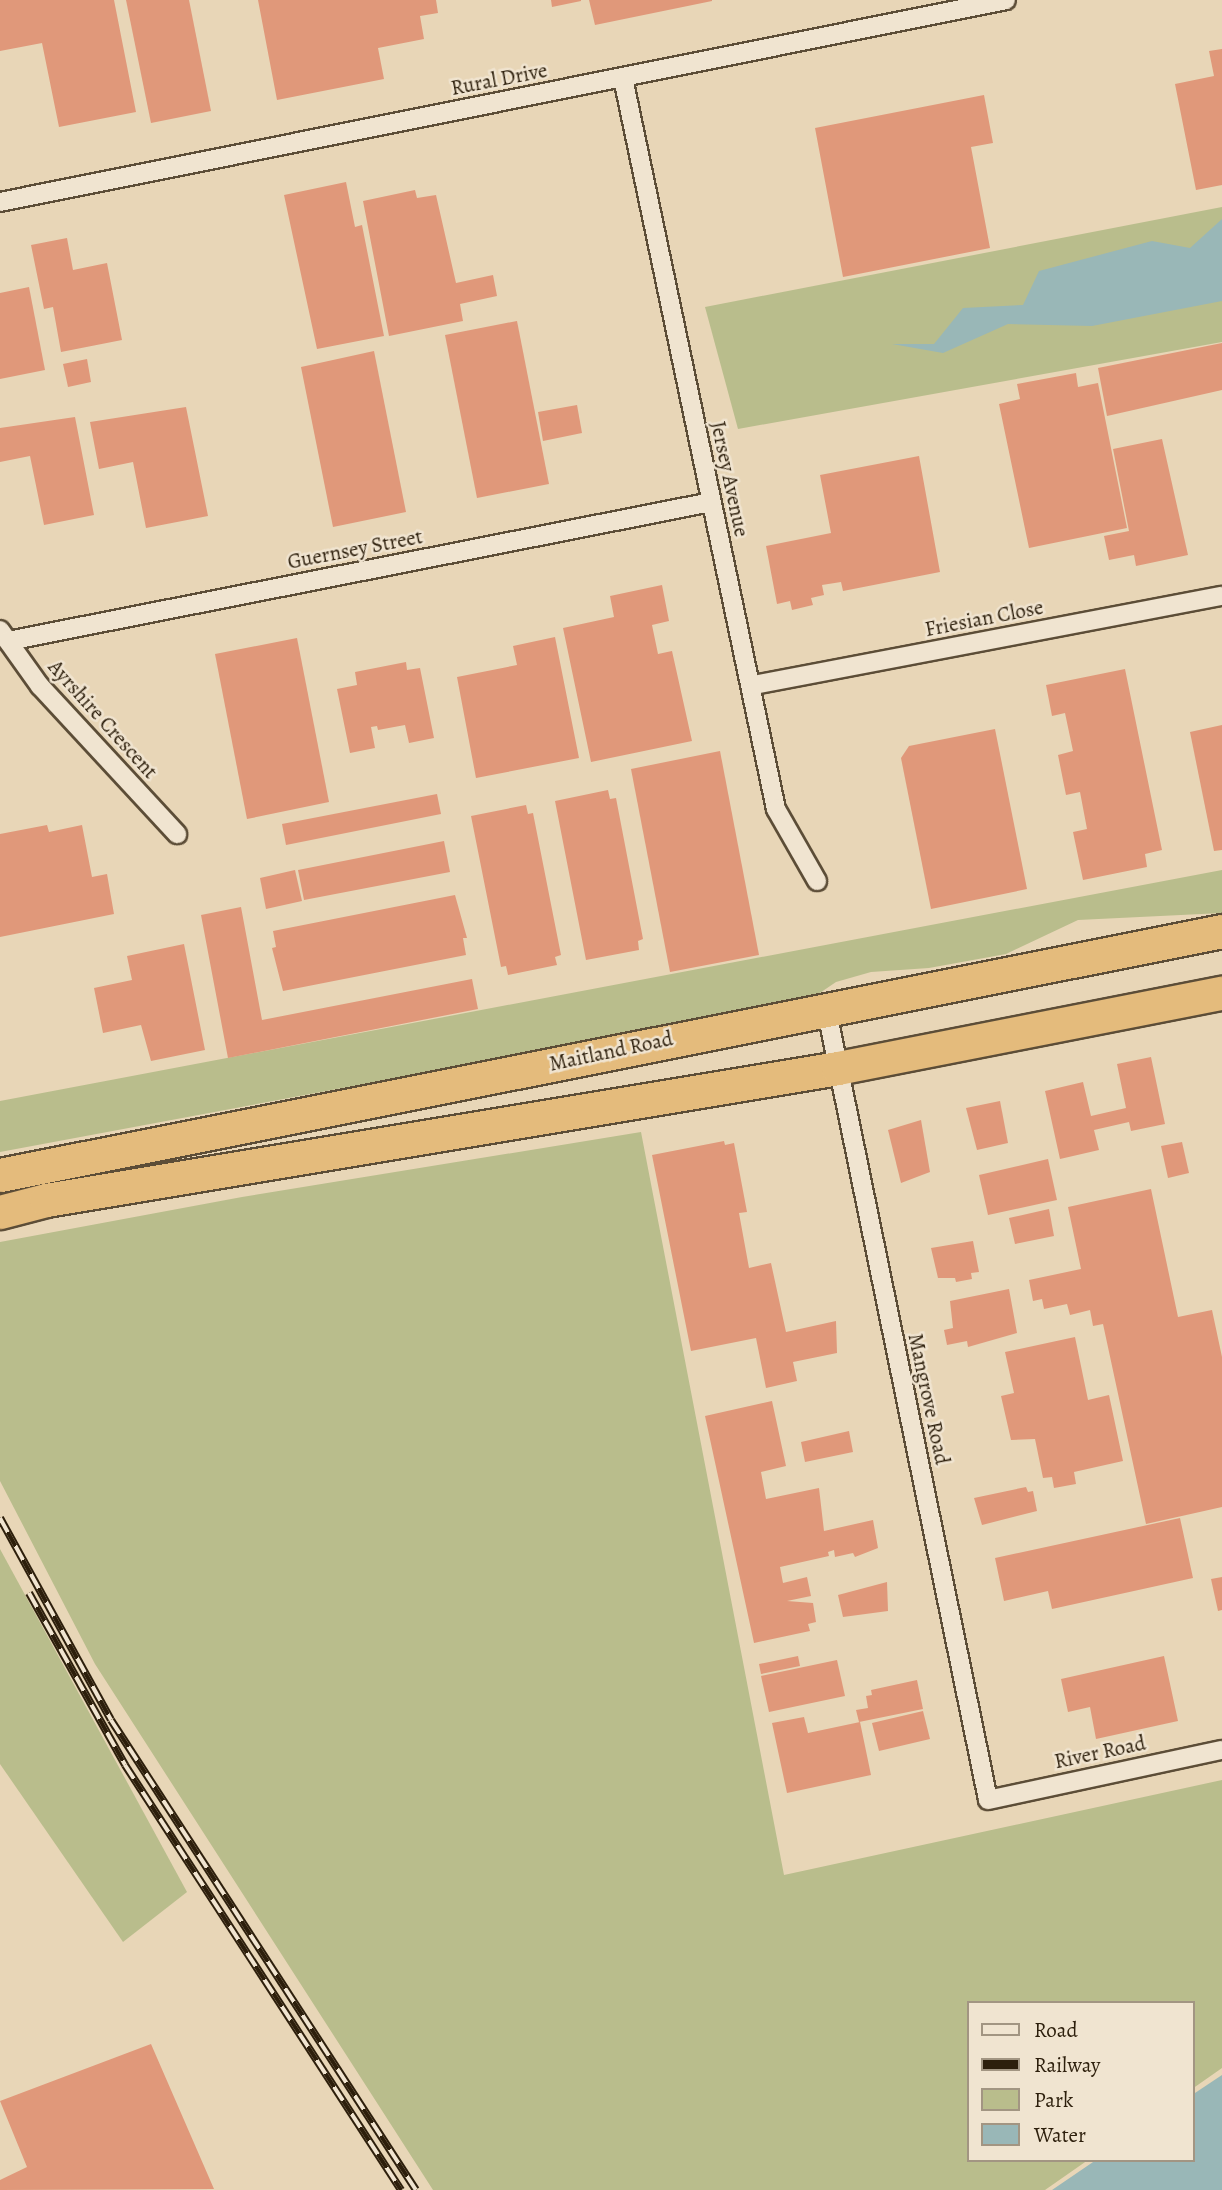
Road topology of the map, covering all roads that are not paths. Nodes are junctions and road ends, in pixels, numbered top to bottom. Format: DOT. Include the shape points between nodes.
graph roads {
  1 [pos="1006,0"];
  2 [pos="623,78"];
  3 [pos="0,202"];
  4 [pos="711,502"];
  5 [pos="1222,596"];
  6 [pos="4,636"];
  7 [pos="754,685"];
  8 [pos="177,834"];
  9 [pos="817,881"];
  10 [pos="1222,931"];
  11 [pos="1222,993"];
  12 [pos="826,1007"];
  13 [pos="838,1068"];
  14 [pos="0,1175"];
  15 [pos="0,1212"];
  16 [pos="1222,1750"];
  17 [pos="988,1800"];
  1 -- 2 [label="street, Rural Drive"];
  2 -- 3 [label="street, Rural Drive"];
  2 -- 4 [label="street, Jersey Avenue"];
  4 -- 6 [label="street, Guernsey Street"];
  4 -- 7 [label="street, Jersey Avenue"];
  5 -- 7 [label="street, Friesian Close"];
  6 -- 8 [label="street, Ayrshire Crescent" via="40,687"];
  7 -- 9 [label="street, Jersey Avenue" via="776,809"];
  10 -- 12 [label="highway, Maitland Road"];
  11 -- 13 [label="highway"];
  12 -- 13 [label="street, Mangrove Road"];
  12 -- 14 [label="highway, Maitland Road"];
  13 -- 15 [label="highway" via="46,1200"];
  13 -- 17 [label="street, Mangrove Road"];
  16 -- 17 [label="street, River Road"];
}
